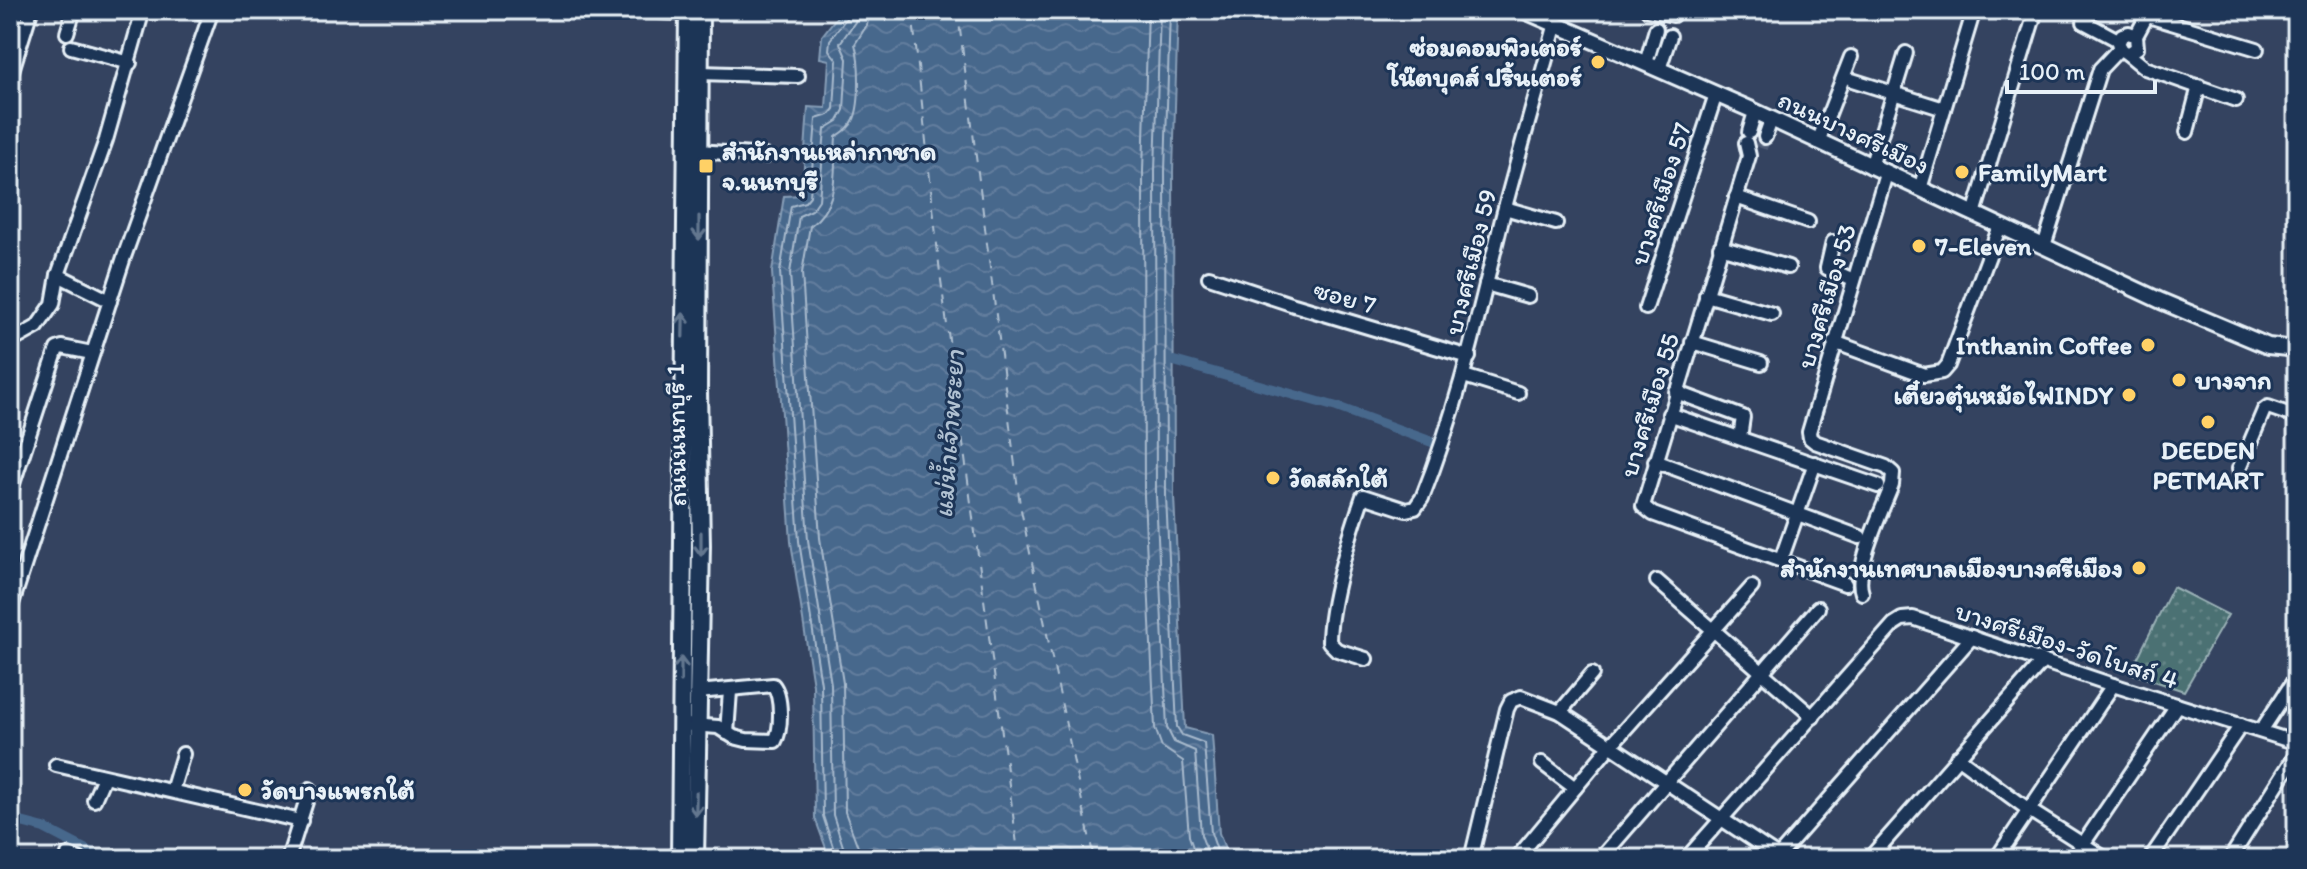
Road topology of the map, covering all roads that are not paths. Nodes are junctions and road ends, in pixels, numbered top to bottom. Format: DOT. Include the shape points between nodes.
graph roads {
  1 [pos="31,10"];
  2 [pos="74,10"];
  3 [pos="143,10"];
  4 [pos="195,10"];
  5 [pos="596,10"];
  6 [pos="1523,10"];
  7 [pos="1974,10"];
  8 [pos="2036,10"];
  9 [pos="692,11"];
  10 [pos="2149,13"];
  11 [pos="1662,16"];
  12 [pos="2084,22"];
  13 [pos="1556,23"];
  14 [pos="67,33"];
  15 [pos="71,47"];
  16 [pos="2122,47"];
  17 [pos="2257,49"];
  18 [pos="1906,53"];
  19 [pos="1851,57"];
  20 [pos="130,63"];
  21 [pos="1652,66"];
  22 [pos="700,73"];
  23 [pos="798,76"];
  24 [pos="10,77"];
  25 [pos="1852,80"];
  26 [pos="2199,86"];
  27 [pos="1893,93"];
  28 [pos="1716,94"];
  29 [pos="2236,100"];
  30 [pos="1944,109"];
  31 [pos="1755,112"];
  32 [pos="1771,120"];
  33 [pos="2187,132"];
  34 [pos="1818,142"];
  35 [pos="1748,143"];
  36 [pos="699,151"];
  37 [pos="765,156"];
  38 [pos="1871,167"];
  39 [pos="1886,174"];
  40 [pos="1920,189"];
  41 [pos="1736,197"];
  42 [pos="1505,208"];
  43 [pos="1974,214"];
  44 [pos="1808,222"];
  45 [pos="1556,223"];
  46 [pos="2000,226"];
  47 [pos="1833,242"];
  48 [pos="2044,246"];
  49 [pos="1720,247"];
  50 [pos="1788,267"];
  51 [pos="58,275"];
  52 [pos="1209,277"];
  53 [pos="1853,280"];
  54 [pos="1486,284"];
  55 [pos="1706,295"];
  56 [pos="1528,296"];
  57 [pos="110,301"];
  58 [pos="1646,308"];
  59 [pos="1772,314"];
  60 [pos="10,342"];
  61 [pos="1692,342"];
  62 [pos="1834,342"];
  63 [pos="2297,349"];
  64 [pos="92,353"];
  65 [pos="1469,357"];
  66 [pos="1761,363"];
  67 [pos="1464,376"];
  68 [pos="1676,392"];
  69 [pos="1518,393"];
  70 [pos="1669,414"];
  71 [pos="2297,417"];
  72 [pos="1740,438"];
  73 [pos="1655,461"];
  74 [pos="1815,463"];
  75 [pos="2239,469"];
  76 [pos="1878,486"];
  77 [pos="10,493"];
  78 [pos="1798,514"];
  79 [pos="1860,537"];
  80 [pos="1781,560"];
  81 [pos="1657,581"];
  82 [pos="1845,584"];
  83 [pos="1752,587"];
  84 [pos="1862,593"];
  85 [pos="1818,608"];
  86 [pos="10,610"];
  87 [pos="1713,630"];
  88 [pos="1972,637"];
  89 [pos="1366,659"];
  90 [pos="2043,661"];
  91 [pos="1760,673"];
  92 [pos="1592,674"];
  93 [pos="2297,676"];
  94 [pos="2113,685"];
  95 [pos="730,691"];
  96 [pos="698,692"];
  97 [pos="2177,705"];
  98 [pos="1560,712"];
  99 [pos="1813,717"];
  100 [pos="689,725"];
  101 [pos="2241,725"];
  102 [pos="2261,731"];
  103 [pos="727,733"];
  104 [pos="2297,743"];
  105 [pos="1610,746"];
  106 [pos="2297,753"];
  107 [pos="183,754"];
  108 [pos="1957,757"];
  109 [pos="1542,763"];
  110 [pos="56,765"];
  111 [pos="104,777"];
  112 [pos="1666,782"];
  113 [pos="1575,788"];
  114 [pos="310,789"];
  115 [pos="172,791"];
  116 [pos="94,800"];
  117 [pos="2029,810"];
  118 [pos="1723,818"];
  119 [pos="301,821"];
  120 [pos="2083,844"];
  121 [pos="1780,858"];
  122 [pos="288,859"];
  123 [pos="680,859"];
  124 [pos="695,859"];
  125 [pos="1471,859"];
  126 [pos="1516,859"];
  127 [pos="1600,859"];
  128 [pos="1686,859"];
  129 [pos="1869,859"];
  130 [pos="1996,859"];
  131 [pos="2073,859"];
  132 [pos="2106,859"];
  133 [pos="2150,859"];
  134 [pos="2230,859"];
  1 -- 24 [label="street"];
  2 -- 14 [label="street"];
  3 -- 20 [label="street"];
  4 -- 57 [label="street" via="210,16"];
  5 -- 9 [label="street"];
  6 -- 13 [label="street, ถนนบางศรีเมือง"];
  7 -- 30 [label="street"];
  8 -- 43 [label="street"];
  9 -- 22 [label="main road, ถนนนนทบุรี 1"];
  100 -- 9 [label="main road, ถนนนนทบุรี 1, one-way"];
  10 -- 16 [label="street" via="2136,36 2125,33"];
  10 -- 17 [label="street"];
  11 -- 21 [label="street"];
  11 -- 21 [label="street" via="1671,32"];
  12 -- 16 [label="street"];
  13 -- 21 [label="street, ถนนบางศรีเมือง"];
  13 -- 42 [label="street, บางศรีเมือง 59"];
  15 -- 20 [label="street"];
  16 -- 26 [label="street" via="2145,68"];
  16 -- 48 [label="street" via="2100,69"];
  18 -- 27 [label="street"];
  19 -- 34 [label="street"];
  20 -- 51 [label="street"];
  21 -- 28 [label="street, ถนนบางศรีเมือง"];
  22 -- 23 [label="street"];
  22 -- 36 [label="main road, ถนนนนทบุรี 1"];
  25 -- 27 [label="street"];
  26 -- 29 [label="street"];
  26 -- 33 [label="street"];
  27 -- 30 [label="street"];
  27 -- 38 [label="street"];
  28 -- 31 [label="street, ถนนบางศรีเมือง"];
  28 -- 58 [label="street, บางศรีเมือง 57"];
  30 -- 40 [label="street"];
  31 -- 32 [label="street, ถนนบางศรีเมือง"];
  31 -- 35 [label="street, บางศรีเมือง 55"];
  32 -- 34 [label="street, ถนนบางศรีเมือง"];
  32 -- 35 [label="street" via="1763,143"];
  34 -- 38 [label="street, ถนนบางศรีเมือง"];
  35 -- 41 [label="street, บางศรีเมือง 55"];
  36 -- 37 [label="street"];
  36 -- 96 [label="main road, ถนนนนทบุรี 1, one-way"];
  38 -- 39 [label="street, ถนนบางศรีเมือง"];
  39 -- 40 [label="street, ถนนบางศรีเมือง"];
  39 -- 53 [label="street, บางศรีเมือง 53"];
  40 -- 43 [label="street, ถนนบางศรีเมือง"];
  41 -- 44 [label="street"];
  41 -- 49 [label="street, บางศรีเมือง 55"];
  42 -- 45 [label="street"];
  42 -- 54 [label="street, บางศรีเมือง 59"];
  43 -- 46 [label="street, ถนนบางศรีเมือง"];
  46 -- 48 [label="street, ถนนบางศรีเมือง"];
  46 -- 62 [label="street" via="1942,372 1924,375"];
  47 -- 53 [label="street" via="1827,268"];
  48 -- 63 [label="street, ถนนบางศรีเมือง" via="2268,346"];
  49 -- 50 [label="street"];
  49 -- 55 [label="street, บางศรีเมือง 55"];
  51 -- 57 [label="street"];
  51 -- 60 [label="street" via="47,315"];
  52 -- 65 [label="street, ซอย 7"];
  53 -- 62 [label="street, บางศรีเมือง 53"];
  54 -- 56 [label="street"];
  54 -- 65 [label="street, บางศรีเมือง 59"];
  55 -- 59 [label="street"];
  55 -- 61 [label="street, บางศรีเมือง 55"];
  57 -- 64 [label="street"];
  61 -- 66 [label="street"];
  61 -- 68 [label="street, บางศรีเมือง 55"];
  62 -- 84 [label="street, บางศรีเมือง 53" via="1810,438 1893,473 1861,571"];
  64 -- 77 [label="street" via="57,349"];
  64 -- 86 [label="street"];
  65 -- 67 [label="street, บางศรีเมือง 59"];
  67 -- 69 [label="street"];
  67 -- 89 [label="street, บางศรีเมือง 59" via="1439,458 1415,508 1363,496 1358,510 1329,642"];
  68 -- 70 [label="street, บางศรีเมือง 55"];
  68 -- 72 [label="street" via="1743,417"];
  70 -- 72 [label="street"];
  70 -- 73 [label="street, บางศรีเมือง 55"];
  71 -- 75 [label="street" via="2274,408 2264,410"];
  72 -- 74 [label="street"];
  73 -- 78 [label="street"];
  73 -- 80 [label="street, บางศรีเมือง 55" via="1644,499 1646,511"];
  74 -- 76 [label="street"];
  74 -- 78 [label="street"];
  78 -- 79 [label="street"];
  78 -- 80 [label="street"];
  80 -- 82 [label="street, บางศรีเมือง 55"];
  81 -- 87 [label="street"];
  83 -- 87 [label="street"];
  85 -- 91 [label="street"];
  87 -- 91 [label="street"];
  87 -- 105 [label="street"];
  88 -- 90 [label="street, บางศรีเมือง-วัดโบสถ์ 4"];
  88 -- 99 [label="street, บางศรีเมือง-วัดโบสถ์ 4" via="1902,619"];
  88 -- 121 [label="street"];
  90 -- 94 [label="street, บางศรีเมือง-วัดโบสถ์ 4"];
  90 -- 108 [label="street"];
  91 -- 99 [label="street"];
  91 -- 112 [label="street"];
  92 -- 98 [label="street"];
  93 -- 102 [label="street"];
  94 -- 97 [label="street, บางศรีเมือง-วัดโบสถ์ 4"];
  94 -- 117 [label="street"];
  95 -- 96 [label="street"];
  95 -- 103 [label="street"];
  95 -- 103 [label="street" via="766,684 777,688 779,733 775,741 765,742"];
  96 -- 100 [label="main road, ถนนนนทบุรี 1"];
  97 -- 101 [label="street, บางศรีเมือง-วัดโบสถ์ 4"];
  97 -- 120 [label="street"];
  98 -- 105 [label="street"];
  98 -- 125 [label="street" via="1521,697 1511,701"];
  99 -- 118 [label="street, บางศรีเมือง-วัดโบสถ์ 4"];
  100 -- 103 [label="street" via="718,727"];
  100 -- 123 [label="main road, ถนนนนทบุรี 1"];
  100 -- 124 [label="main road, ถนนนนทบุรี 1, one-way"];
  101 -- 102 [label="street, บางศรีเมือง-วัดโบสถ์ 4"];
  101 -- 133 [label="street"];
  102 -- 104 [label="street, บางศรีเมือง-วัดโบสถ์ 4"];
  105 -- 112 [label="street"];
  105 -- 113 [label="street"];
  106 -- 134 [label="street"];
  107 -- 115 [label="street"];
  108 -- 117 [label="street"];
  108 -- 129 [label="street"];
  109 -- 113 [label="street"];
  110 -- 111 [label="street"];
  111 -- 115 [label="street"];
  111 -- 116 [label="street"];
  112 -- 118 [label="street"];
  112 -- 127 [label="street"];
  113 -- 126 [label="street"];
  114 -- 119 [label="street"];
  115 -- 119 [label="street"];
  117 -- 120 [label="street"];
  117 -- 130 [label="street"];
  118 -- 121 [label="street"];
  118 -- 128 [label="street, บางศรีเมือง-วัดโบสถ์ 4"];
  119 -- 122 [label="street"];
  120 -- 131 [label="street"];
  120 -- 132 [label="street"];
}
